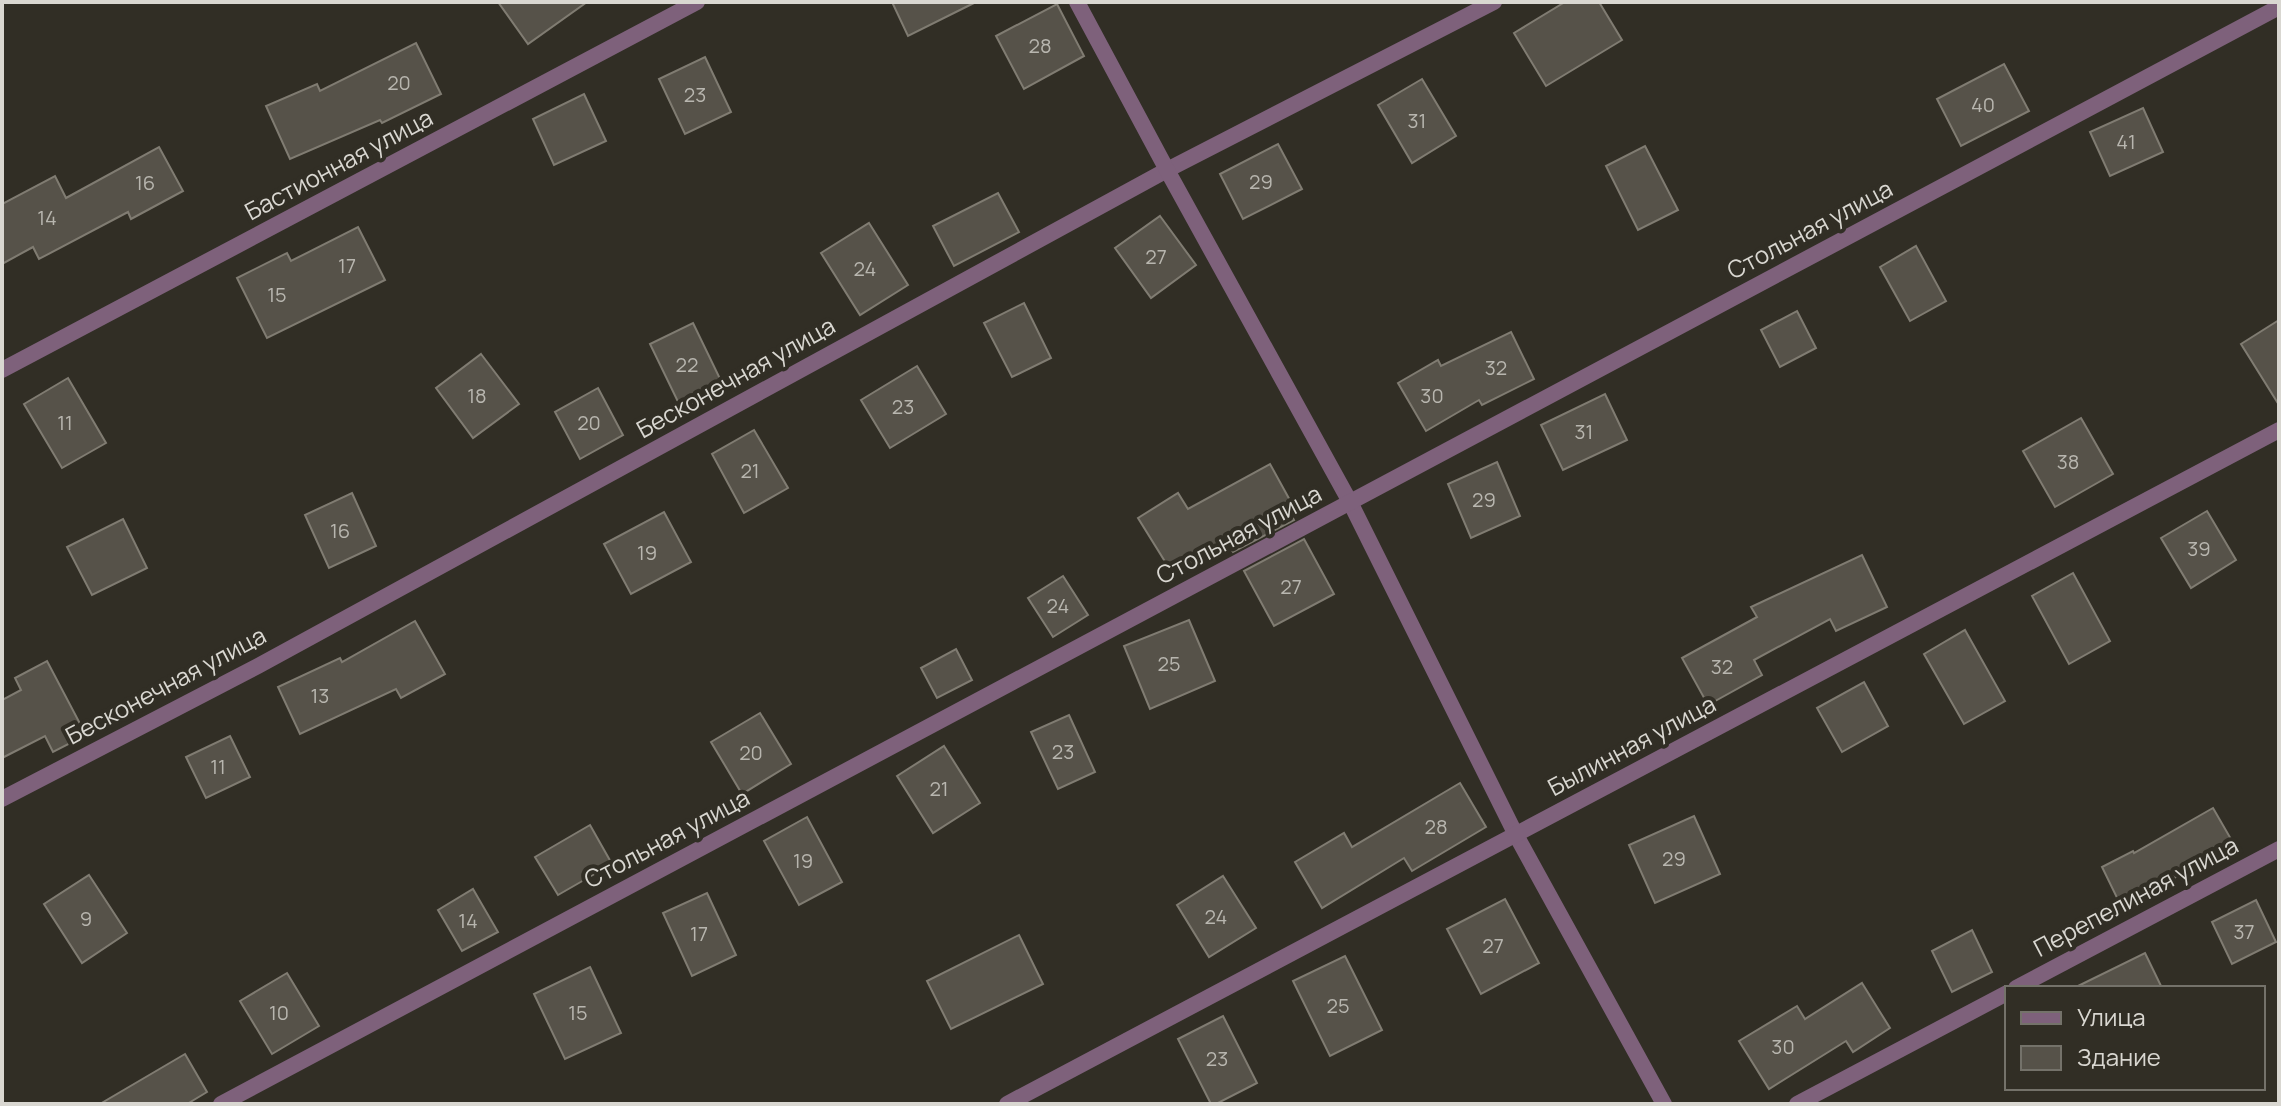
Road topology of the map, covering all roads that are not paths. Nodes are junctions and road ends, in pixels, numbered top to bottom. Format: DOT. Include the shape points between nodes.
graph roads {
  1 [pos="697,2"];
  2 [pos="1077,2"];
  3 [pos="1494,2"];
  4 [pos="2279,7"];
  5 [pos="1167,170"];
  6 [pos="2,370"];
  7 [pos="2279,430"];
  8 [pos="1350,502"];
  9 [pos="2,799"];
  10 [pos="1516,835"];
  11 [pos="2279,849"];
  12 [pos="2020,986"];
  13 [pos="2005,994"];
  14 [pos="221,1104"];
  15 [pos="1007,1104"];
  16 [pos="1664,1104"];
  17 [pos="1797,1104"];
  1 -- 6 [label="street, Бастионная улица"];
  2 -- 5 [label="street"];
  3 -- 5 [label="street, Бесконечная улица"];
  4 -- 8 [label="street, Стольная улица"];
  5 -- 8 [label="street"];
  5 -- 9 [label="street, Бесконечная улица" via="258,666"];
  7 -- 10 [label="street, Былинная улица"];
  8 -- 10 [label="street"];
  8 -- 14 [label="street, Стольная улица"];
  10 -- 15 [label="street, Былинная улица"];
  10 -- 16 [label="street"];
  11 -- 12 [label="street, Перепелиная улица"];
  13 -- 17 [label="street"];
}
